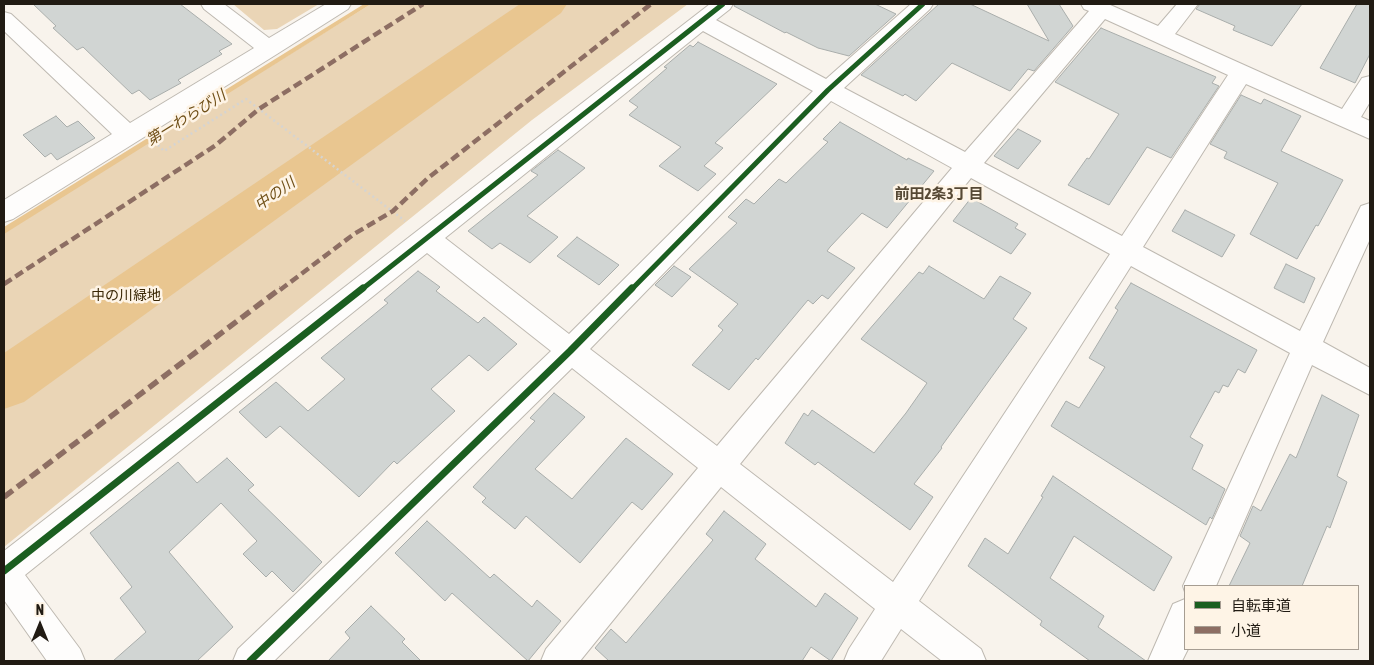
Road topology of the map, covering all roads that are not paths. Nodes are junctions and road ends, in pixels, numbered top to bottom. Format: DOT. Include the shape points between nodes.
graph roads {
  1 [pos="211,4"];
  2 [pos="341,4"];
  3 [pos="723,4"];
  4 [pos="923,4"];
  5 [pos="1188,4"];
  6 [pos="1097,6"];
  7 [pos="4,19"];
  8 [pos="701,21"];
  9 [pos="1161,36"];
  10 [pos="269,48"];
  11 [pos="1242,72"];
  12 [pos="1370,84"];
  13 [pos="828,90"];
  14 [pos="1347,120"];
  15 [pos="1370,131"];
  16 [pos="128,135"];
  17 [pos="968,165"];
  18 [pos="4,212"];
  19 [pos="1370,213"];
  20 [pos="419,232"];
  21 [pos="1128,251"];
  22 [pos="1306,348"];
  23 [pos="570,351"];
  24 [pos="1370,382"];
  25 [pos="720,466"];
  26 [pos="4,572"];
  27 [pos="1199,585"];
  28 [pos="896,606"];
  29 [pos="1184,618"];
  30 [pos="68,661"];
  31 [pos="250,661"];
  32 [pos="558,661"];
  33 [pos="861,661"];
  34 [pos="969,661"];
  35 [pos="1165,661"];
  1 -- 10 [label="street"];
  2 -- 10 [label="street"];
  3 -- 8 [label="street"];
  4 -- 13 [label="street"];
  5 -- 9 [label="street"];
  6 -- 9 [label="street"];
  6 -- 17 [label="street"];
  7 -- 16 [label="street"];
  8 -- 13 [label="street"];
  8 -- 20 [label="street"];
  9 -- 11 [label="street"];
  10 -- 16 [label="street"];
  11 -- 14 [label="street"];
  11 -- 21 [label="street"];
  12 -- 14 [label="street"];
  13 -- 17 [label="street"];
  13 -- 23 [label="street"];
  14 -- 15 [label="street"];
  16 -- 18 [label="street"];
  17 -- 21 [label="street"];
  17 -- 25 [label="street"];
  19 -- 22 [label="street"];
  20 -- 23 [label="street"];
  20 -- 26 [label="street"];
  21 -- 22 [label="street"];
  21 -- 28 [label="street"];
  22 -- 24 [label="street"];
  22 -- 27 [label="street"];
  23 -- 25 [label="street"];
  23 -- 31 [label="street"];
  25 -- 28 [label="street"];
  25 -- 32 [label="street"];
  26 -- 30 [label="street"];
  28 -- 33 [label="street"];
  28 -- 34 [label="street"];
  29 -- 35 [label="street"];
}
